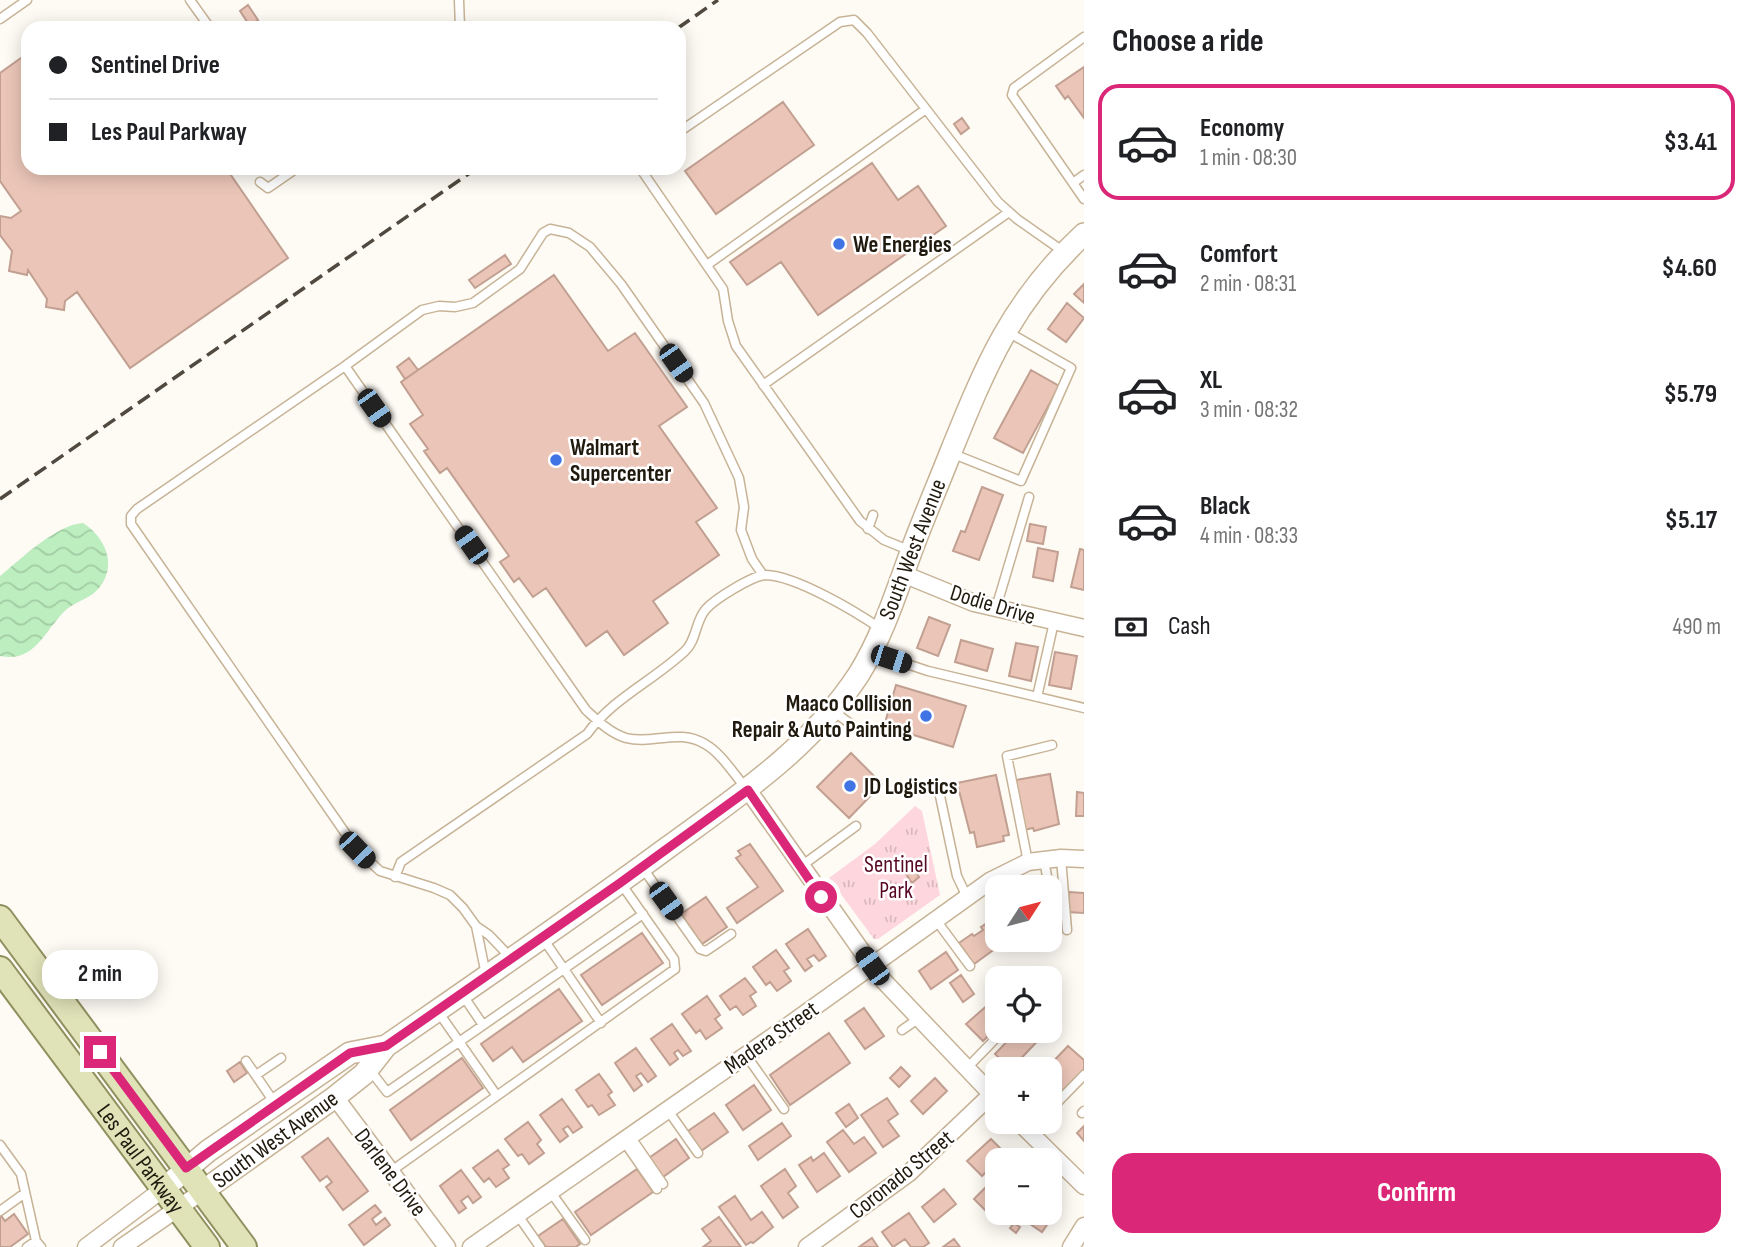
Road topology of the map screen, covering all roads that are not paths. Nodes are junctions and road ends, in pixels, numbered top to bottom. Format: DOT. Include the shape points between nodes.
graph roads {
  1 [pos="27,0"];
  2 [pos="190,0"];
  3 [pos="458,0"];
  4 [pos="0,19"];
  5 [pos="205,21"];
  6 [pos="460,21"];
  7 [pos="1084,37"];
  8 [pos="926,109"];
  9 [pos="686,127"];
  10 [pos="285,175"];
  11 [pos="645,175"];
  12 [pos="1084,175"];
  13 [pos="260,182"];
  14 [pos="1073,183"];
  15 [pos="1084,199"];
  16 [pos="1009,212"];
  17 [pos="1084,234"];
  18 [pos="1065,253"];
  19 [pos="707,265"];
  20 [pos="1005,330"];
  21 [pos="345,366"];
  22 [pos="763,385"];
  23 [pos="951,453"];
  24 [pos="1029,497"];
  25 [pos="873,515"];
  26 [pos="868,529"];
  27 [pos="911,551"];
  28 [pos="903,574"];
  29 [pos="763,575"];
  30 [pos="996,608"];
  31 [pos="1054,622"];
  32 [pos="1084,628"];
  33 [pos="881,629"];
  34 [pos="872,652"];
  35 [pos="1037,697"];
  36 [pos="1084,708"];
  37 [pos="833,711"];
  38 [pos="597,720"];
  39 [pos="852,725"];
  40 [pos="1052,745"];
  41 [pos="748,790"];
  42 [pos="940,796"];
  43 [pos="856,825"];
  44 [pos="1061,858"];
  45 [pos="1084,859"];
  46 [pos="1036,861"];
  47 [pos="642,867"];
  48 [pos="800,867"];
  49 [pos="1043,875"];
  50 [pos="394,877"];
  51 [pos="620,883"];
  52 [pos="967,897"];
  53 [pos="643,914"];
  54 [pos="0,918"];
  55 [pos="936,919"];
  56 [pos="476,926"];
  57 [pos="1067,930"];
  58 [pos="731,934"];
  59 [pos="542,937"];
  60 [pos="512,959"];
  61 [pos="0,960"];
  62 [pos="872,966"];
  63 [pos="970,966"];
  64 [pos="0,969"];
  65 [pos="564,969"];
  66 [pos="486,977"];
  67 [pos="462,994"];
  68 [pos="437,1011"];
  69 [pos="918,1019"];
  70 [pos="601,1023"];
  71 [pos="484,1025"];
  72 [pos="902,1030"];
  73 [pos="459,1042"];
  74 [pos="991,1043"];
  75 [pos="386,1046"];
  76 [pos="746,1055"];
  77 [pos="281,1058"];
  78 [pos="246,1061"];
  79 [pos="368,1068"];
  80 [pos="966,1069"];
  81 [pos="256,1075"];
  82 [pos="1084,1075"];
  83 [pos="985,1089"];
  84 [pos="497,1096"];
  85 [pos="335,1097"];
  86 [pos="1062,1098"];
  87 [pos="276,1105"];
  88 [pos="985,1106"];
  89 [pos="667,1109"];
  90 [pos="784,1109"];
  91 [pos="1037,1134"];
  92 [pos="626,1138"];
  93 [pos="0,1145"];
  94 [pos="698,1153"];
  95 [pos="390,1171"];
  96 [pos="1084,1186"];
  97 [pos="660,1187"];
  98 [pos="182,1189"];
  99 [pos="551,1191"];
  100 [pos="25,1193"];
  101 [pos="0,1211"];
  102 [pos="517,1214"];
  103 [pos="1084,1226"];
  104 [pos="585,1240"];
  105 [pos="39,1244"];
  106 [pos="27,1247"];
  107 [pos="86,1247"];
  108 [pos="122,1247"];
  109 [pos="207,1247"];
  110 [pos="225,1247"];
  111 [pos="244,1247"];
  112 [pos="447,1247"];
  113 [pos="471,1247"];
  114 [pos="540,1247"];
  115 [pos="807,1247"];
  116 [pos="1071,1247"];
  1 -- 4 [label="lane"];
  2 -- 5 [label="lane"];
  3 -- 6 [label="lane"];
  7 -- 14 [label="lane" via="1014,88 1012,95"];
  8 -- 9 [label="lane" via="860,24 846,19"];
  8 -- 16 [label="lane"];
  8 -- 19 [label="lane"];
  10 -- 13 [label="lane" via="268,188"];
  11 -- 19 [label="lane"];
  12 -- 14 [label="lane"];
  14 -- 15 [label="lane"];
  16 -- 18 [label="lane"];
  16 -- 22 [label="lane" via="850,329"];
  17 -- 18 [label="street, South West Avenue"];
  18 -- 20 [label="street, South West Avenue"];
  19 -- 22 [label="lane" via="723,289 736,346"];
  20 -- 23 [label="street, South West Avenue"];
  20 -- 23 [label="lane" via="1071,368 1021,481"];
  21 -- 29 [label="lane" via="422,310 473,303 520,269 543,233 550,229 569,233 590,247 621,284 704,403 739,478 744,507 741,530"];
  21 -- 38 [label="lane" via="577,698"];
  21 -- 50 [label="lane" via="137,509 131,524 357,850"];
  22 -- 26 [label="lane"];
  23 -- 27 [label="street, South West Avenue"];
  24 -- 30 [label="lane"];
  25 -- 26 [label="lane"];
  26 -- 27 [label="lane"];
  27 -- 28 [label="street, South West Avenue"];
  28 -- 30 [label="street, Dodie Drive"];
  28 -- 33 [label="street, South West Avenue"];
  29 -- 33 [label="lane" via="784,577 858,612"];
  29 -- 38 [label="lane" via="747,580 706,609 686,651"];
  30 -- 31 [label="street, Dodie Drive"];
  31 -- 32 [label="street, Dodie Drive"];
  31 -- 35 [label="lane"];
  33 -- 34 [label="street, South West Avenue"];
  34 -- 35 [label="lane"];
  34 -- 37 [label="street, South West Avenue"];
  35 -- 36 [label="lane"];
  37 -- 39 [label="lane"];
  37 -- 41 [label="street, South West Avenue"];
  38 -- 41 [label="lane" via="625,738 677,735 704,743"];
  38 -- 50 [label="lane" via="587,734 401,862"];
  40 -- 46 [label="lane" via="1007,756"];
  41 -- 47 [label="street, South West Avenue"];
  41 -- 48 [label="street"];
  42 -- 52 [label="lane" via="957,876"];
  43 -- 48 [label="lane"];
  44 -- 45 [label="street, Madera Street"];
  44 -- 46 [label="street, Madera Street"];
  44 -- 57 [label="lane"];
  46 -- 49 [label="lane"];
  46 -- 52 [label="street, Madera Street" via="990,881"];
  47 -- 51 [label="street, South West Avenue"];
  47 -- 58 [label="lane" via="703,951"];
  48 -- 62 [label="street"];
  50 -- 56 [label="lane" via="450,895"];
  51 -- 53 [label="lane"];
  51 -- 59 [label="street, South West Avenue"];
  52 -- 55 [label="street, Madera Street"];
  53 -- 65 [label="lane"];
  53 -- 70 [label="lane" via="676,969"];
  54 -- 98 [label="main road, Les Paul Parkway"];
  55 -- 62 [label="street, Madera Street"];
  55 -- 63 [label="lane"];
  56 -- 60 [label="lane"];
  56 -- 66 [label="lane"];
  59 -- 60 [label="street, South West Avenue"];
  59 -- 65 [label="lane"];
  60 -- 66 [label="street, South West Avenue"];
  61 -- 98 [label="main road" via="46,1006"];
  62 -- 69 [label="street"];
  62 -- 76 [label="street, Madera Street"];
  64 -- 98 [label="main road, Les Paul Parkway"];
  65 -- 70 [label="lane"];
  65 -- 71 [label="lane"];
  66 -- 67 [label="street, South West Avenue"];
  67 -- 68 [label="street, South West Avenue"];
  67 -- 71 [label="lane"];
  68 -- 73 [label="lane"];
  68 -- 75 [label="street, South West Avenue"];
  69 -- 72 [label="lane"];
  69 -- 80 [label="street"];
  70 -- 84 [label="lane"];
  71 -- 73 [label="lane"];
  73 -- 79 [label="lane" via="387,1092"];
  73 -- 84 [label="lane"];
  74 -- 80 [label="lane"];
  75 -- 79 [label="street, South West Avenue"];
  75 -- 87 [label="street, South West Avenue" via="350,1053"];
  76 -- 89 [label="street, Madera Street"];
  76 -- 90 [label="lane"];
  77 -- 81 [label="lane"];
  78 -- 81 [label="lane"];
  79 -- 85 [label="street, South West Avenue"];
  80 -- 83 [label="street"];
  81 -- 87 [label="lane"];
  82 -- 86 [label="lane"];
  84 -- 95 [label="lane"];
  85 -- 95 [label="street, Darlene Drive"];
  85 -- 98 [label="street, South West Avenue"];
  87 -- 98 [label="street, South West Avenue"];
  88 -- 115 [label="street, Coronado Street" via="909,1173"];
  89 -- 92 [label="street, Madera Street"];
  89 -- 94 [label="lane"];
  91 -- 96 [label="street"];
  92 -- 97 [label="lane"];
  92 -- 99 [label="street, Madera Street"];
  93 -- 100 [label="lane" via="21,1174"];
  95 -- 112 [label="street, Darlene Drive"];
  98 -- 107 [label="street, South West Avenue"];
  98 -- 108 [label="street, South West Avenue"];
  98 -- 109 [label="main road, Les Paul Parkway"];
  98 -- 110 [label="main road"];
  98 -- 111 [label="main road, Les Paul Parkway"];
  99 -- 102 [label="street, Madera Street"];
  99 -- 104 [label="lane"];
  100 -- 101 [label="lane"];
  100 -- 105 [label="lane"];
  102 -- 113 [label="street, Madera Street"];
  102 -- 114 [label="lane"];
  103 -- 116 [label="street"];
  105 -- 106 [label="lane"];
}
